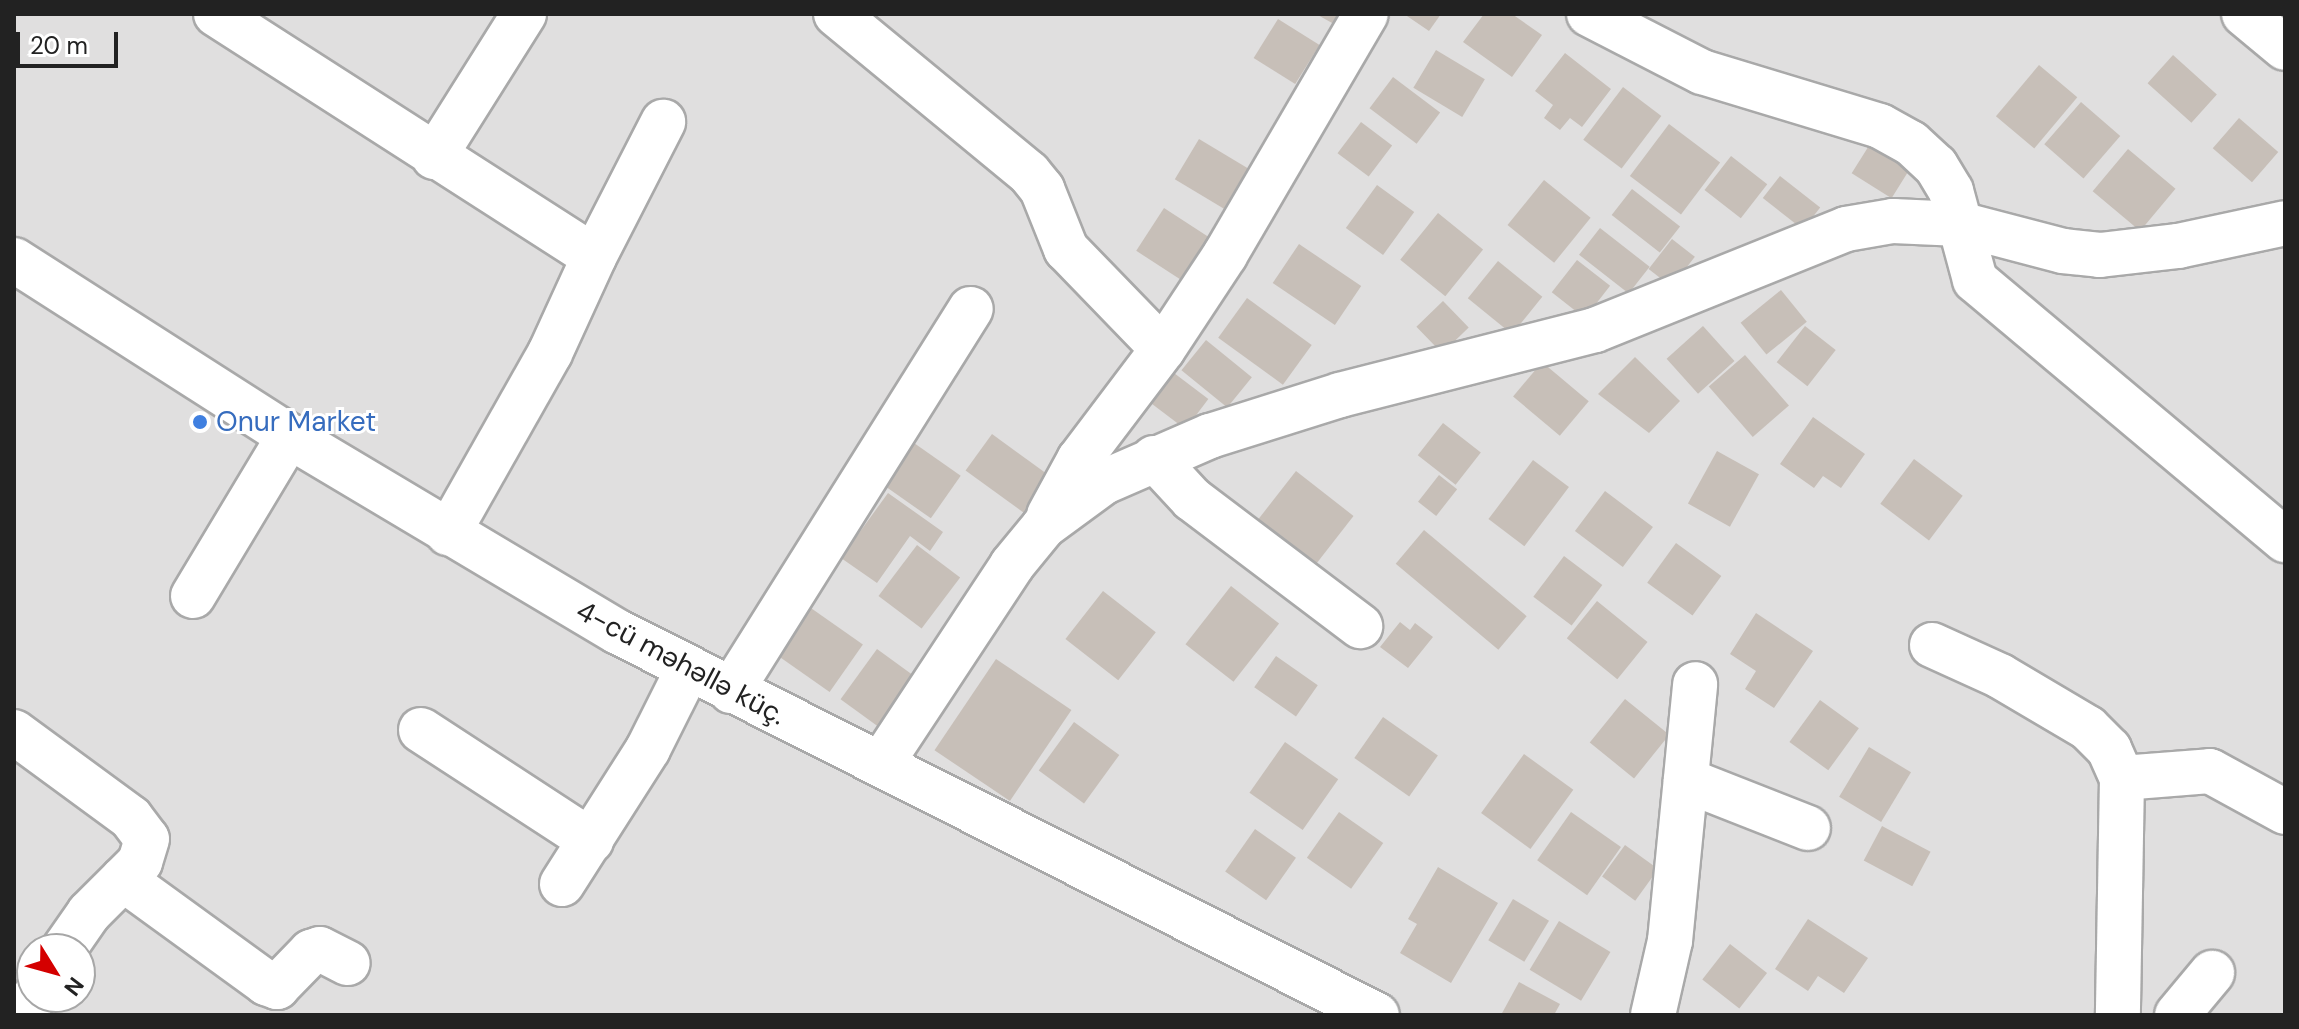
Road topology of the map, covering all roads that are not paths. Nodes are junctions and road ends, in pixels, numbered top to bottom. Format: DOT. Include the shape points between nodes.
graph roads {
  1 [pos="216,14"];
  2 [pos="524,14"];
  3 [pos="836,14"];
  4 [pos="1366,14"];
  5 [pos="1589,14"];
  6 [pos="2244,14"];
  7 [pos="2285,48"];
  8 [pos="663,122"];
  9 [pos="434,157"];
  10 [pos="2285,223"];
  11 [pos="1960,224"];
  12 [pos="594,257"];
  13 [pos="14,260"];
  14 [pos="971,309"];
  15 [pos="1163,349"];
  16 [pos="289,436"];
  17 [pos="1154,458"];
  18 [pos="1044,526"];
  19 [pos="448,533"];
  20 [pos="2285,540"];
  21 [pos="193,596"];
  22 [pos="1360,626"];
  23 [pos="1932,645"];
  24 [pos="688,669"];
  25 [pos="1695,684"];
  26 [pos="731,691"];
  27 [pos="421,730"];
  28 [pos="14,732"];
  29 [pos="881,764"];
  30 [pos="2122,778"];
  31 [pos="1686,780"];
  32 [pos="2285,812"];
  33 [pos="1808,828"];
  34 [pos="591,841"];
  35 [pos="123,879"];
  36 [pos="562,884"];
  37 [pos="75,933"];
  38 [pos="348,963"];
  39 [pos="2212,973"];
  40 [pos="1349,1009"];
  41 [pos="1653,1015"];
  42 [pos="2118,1015"];
  43 [pos="2177,1015"];
  1 -- 9 [label="street"];
  2 -- 9 [label="street"];
  3 -- 15 [label="street" via="1029,173 1042,189 1066,249"];
  4 -- 15 [label="street" via="1225,255"];
  5 -- 11 [label="street" via="1702,72 1880,126 1911,143 1936,166"];
  6 -- 7 [label="street"];
  8 -- 12 [label="street"];
  9 -- 12 [label="street"];
  10 -- 11 [label="street" via="2178,246 2100,255 2063,251"];
  11 -- 17 [label="street" via="1893,221 1846,229 1595,330 1299,406"];
  11 -- 20 [label="street" via="1966,264 1995,301"];
  12 -- 19 [label="street" via="550,353"];
  13 -- 16 [label="street, 4-cü məhəllə küç."];
  14 -- 26 [label="street"];
  15 -- 18 [label="street" via="1079,460"];
  16 -- 19 [label="street, 4-cü məhəllə küç."];
  16 -- 21 [label="street"];
  17 -- 18 [label="street" via="1104,482"];
  17 -- 22 [label="street" via="1192,499"];
  18 -- 29 [label="street" via="1012,565"];
  19 -- 24 [label="street, 4-cü məhəllə küç."];
  23 -- 30 [label="street" via="2000,676 2088,728 2109,749"];
  24 -- 26 [label="street, 4-cü məhəllə küç."];
  24 -- 34 [label="street" via="648,749"];
  25 -- 31 [label="street"];
  26 -- 29 [label="street, 4-cü məhəllə küç."];
  27 -- 34 [label="street"];
  28 -- 35 [label="street" via="143,829 147,849"];
  29 -- 40 [label="street, 4-cü məhəllə küç."];
  30 -- 32 [label="street" via="2210,771"];
  30 -- 42 [label="street"];
  31 -- 33 [label="street"];
  31 -- 41 [label="street" via="1670,941"];
  34 -- 36 [label="street"];
  35 -- 37 [label="street"];
  35 -- 38 [label="street" via="266,983 277,987 320,949"];
  39 -- 43 [label="street"];
}
